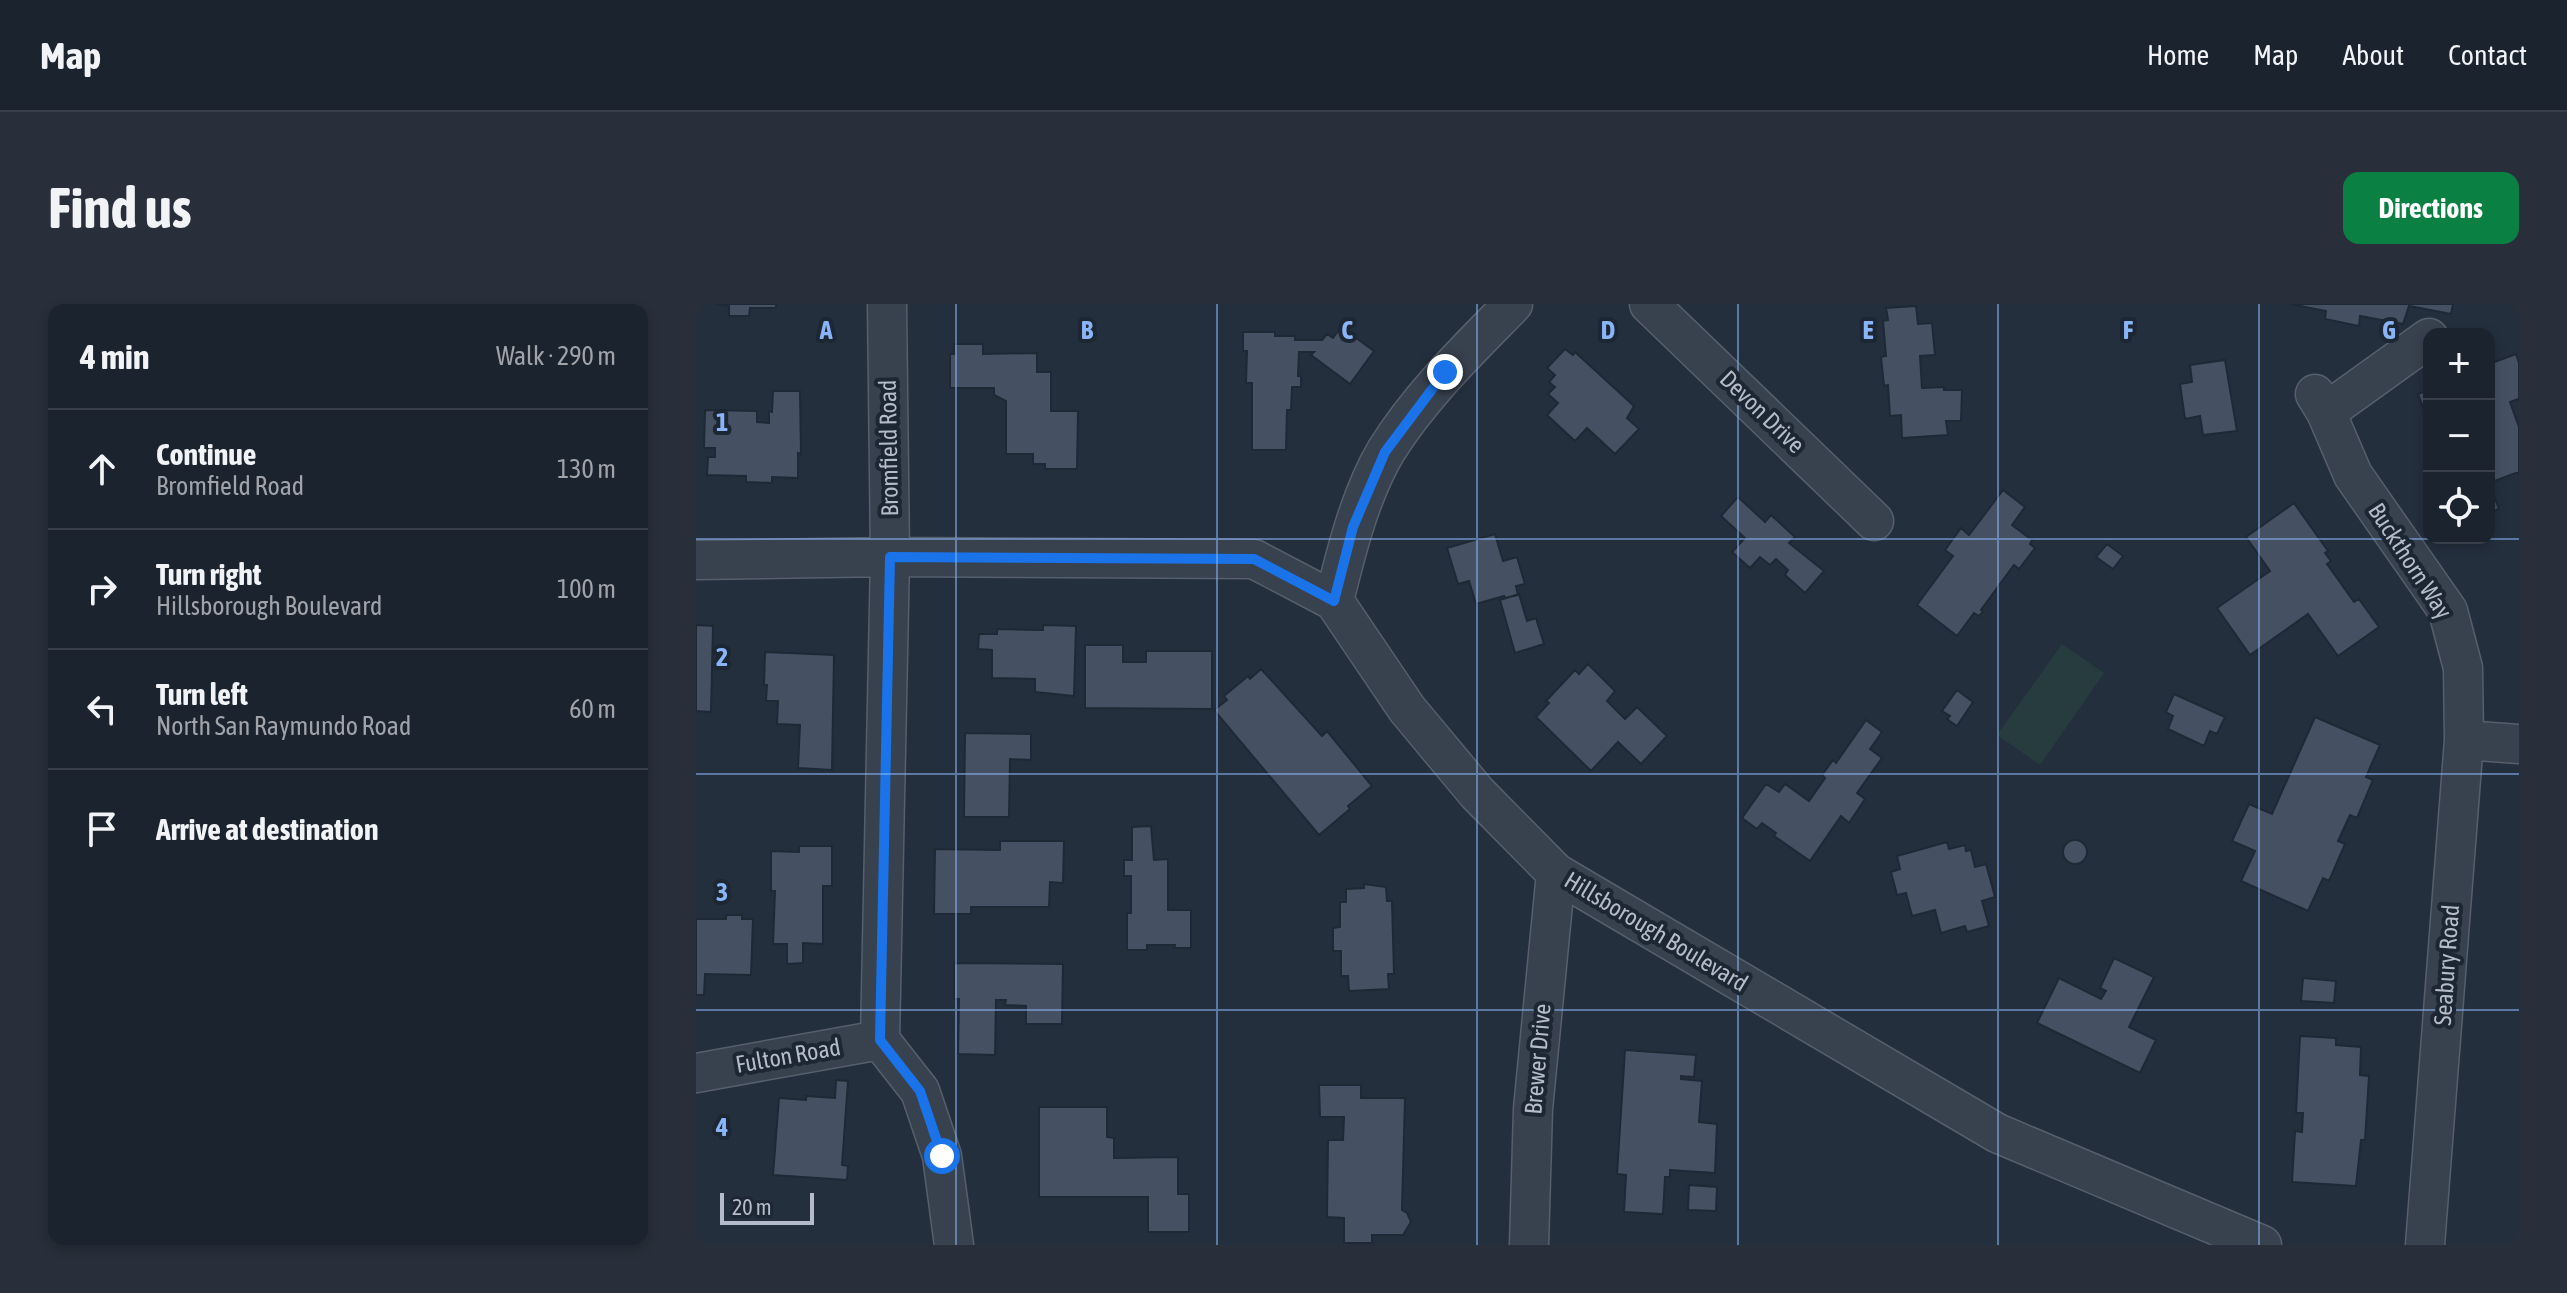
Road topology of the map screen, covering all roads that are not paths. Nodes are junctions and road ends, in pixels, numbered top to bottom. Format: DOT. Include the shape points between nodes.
graph roads {
  1 [pos="887,304"];
  2 [pos="1513,304"];
  3 [pos="1649,304"];
  4 [pos="2423,342"];
  5 [pos="1874,521"];
  6 [pos="890,557"];
  7 [pos="696,560"];
  8 [pos="1334,601"];
  9 [pos="2464,740"];
  10 [pos="2519,744"];
  11 [pos="1556,873"];
  12 [pos="880,1040"];
  13 [pos="696,1073"];
  14 [pos="954,1245"];
  15 [pos="1529,1245"];
  16 [pos="2262,1245"];
  17 [pos="2425,1245"];
  1 -- 6 [label="street, Bromfield Road"];
  2 -- 8 [label="street" via="1445,372 1385,452 1353,527"];
  3 -- 5 [label="street, Devon Drive"];
  4 -- 9 [label="street, Buckthorn Way" via="2321,403 2353,475 2448,611 2463,668"];
  6 -- 7 [label="street, Hillsborough Boulevard"];
  6 -- 8 [label="street, Hillsborough Boulevard" via="1254,559"];
  6 -- 12 [label="street, Bromfield Road"];
  8 -- 11 [label="street, Hillsborough Boulevard" via="1407,709 1477,793"];
  9 -- 10 [label="street"];
  9 -- 17 [label="street, Seabury Road"];
  11 -- 15 [label="street, Brewer Drive" via="1533,1109"];
  11 -- 16 [label="street, Hillsborough Boulevard" via="1997,1133"];
  12 -- 13 [label="street, Fulton Road"];
  12 -- 14 [label="street" via="920,1091 942,1156"];
}
